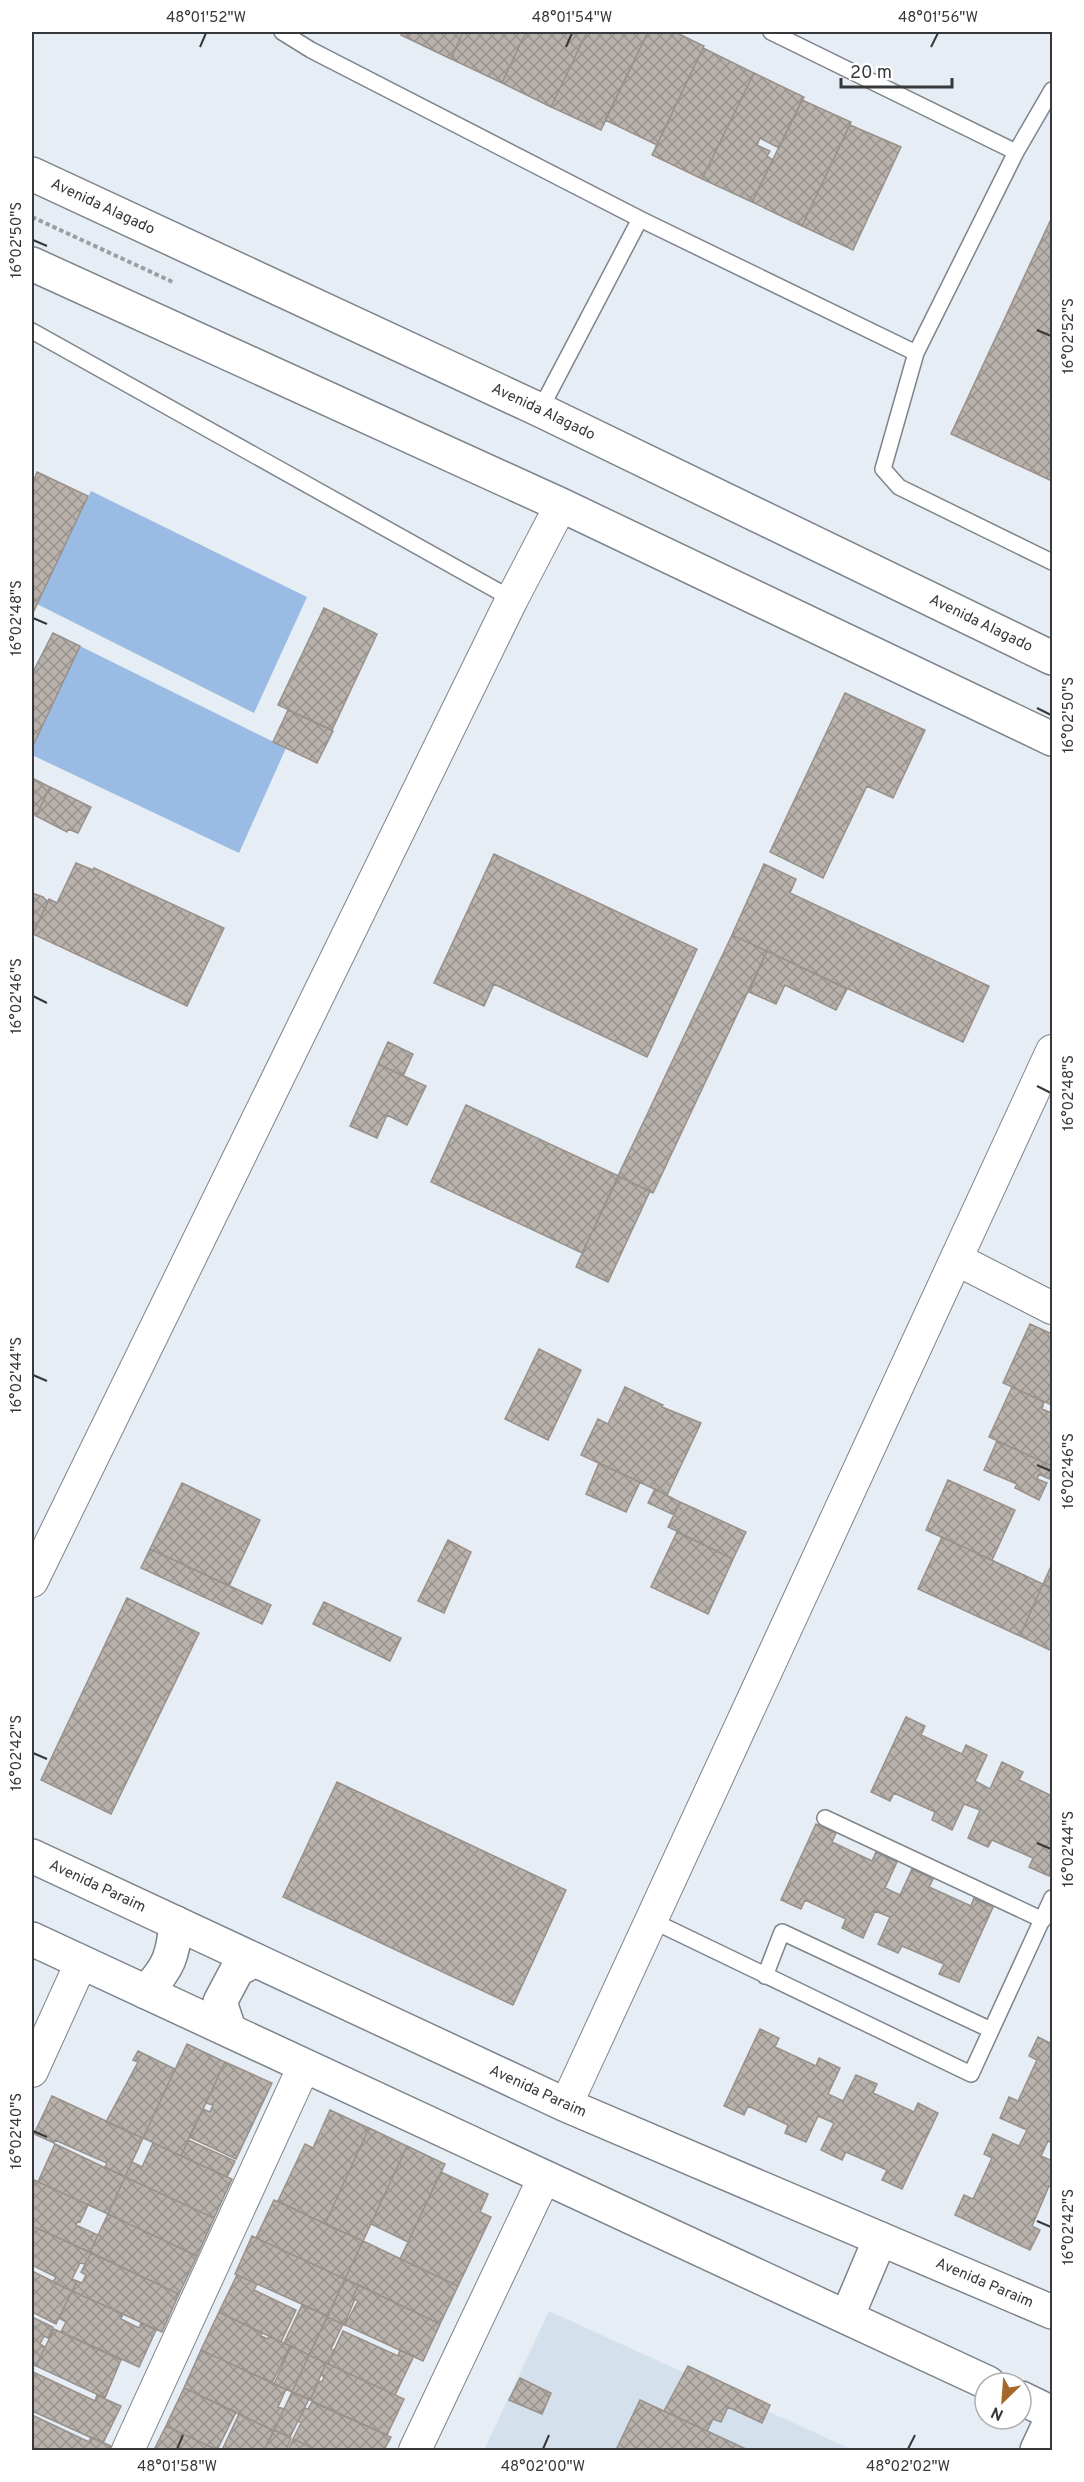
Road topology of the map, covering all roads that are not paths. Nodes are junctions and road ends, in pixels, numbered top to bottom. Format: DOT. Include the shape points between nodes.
graph roads {
  1 [pos="282,32"];
  2 [pos="771,32"];
  3 [pos="1053,90"];
  4 [pos="1016,152"];
  5 [pos="32,174"];
  6 [pos="640,219"];
  7 [pos="32,264"];
  8 [pos="32,330"];
  9 [pos="916,353"];
  10 [pos="540,410"];
  11 [pos="561,504"];
  12 [pos="1053,562"];
  13 [pos="512,599"];
  14 [pos="1053,658"];
  15 [pos="1053,739"];
  16 [pos="1053,1051"];
  17 [pos="956,1259"];
  18 [pos="1053,1308"];
  19 [pos="32,1581"];
  20 [pos="825,1818"];
  21 [pos="32,1856"];
  22 [pos="1053,1899"];
  23 [pos="651,1920"];
  24 [pos="1042,1920"];
  25 [pos="176,1923"];
  26 [pos="32,1939"];
  27 [pos="255,1960"];
  28 [pos="81,1963"];
  29 [pos="765,1976"];
  30 [pos="146,1992"];
  31 [pos="229,2029"];
  32 [pos="991,2030"];
  33 [pos="304,2066"];
  34 [pos="32,2072"];
  35 [pos="566,2105"];
  36 [pos="544,2178"];
  37 [pos="880,2239"];
  38 [pos="1053,2312"];
  39 [pos="847,2317"];
  40 [pos="973,2376"];
  41 [pos="1033,2404"];
  42 [pos="1053,2413"];
  43 [pos="1053,2418"];
  44 [pos="128,2451"];
  45 [pos="415,2451"];
  46 [pos="1037,2451"];
  1 -- 6 [label="lane"];
  2 -- 4 [label="lane"];
  3 -- 4 [label="lane"];
  4 -- 9 [label="lane"];
  5 -- 10 [label="street, Avenida Alagado"];
  6 -- 9 [label="lane"];
  6 -- 10 [label="lane"];
  7 -- 11 [label="street"];
  8 -- 13 [label="lane"];
  9 -- 12 [label="lane" via="883,469 899,487"];
  10 -- 14 [label="street, Avenida Alagado"];
  11 -- 13 [label="street"];
  11 -- 15 [label="street"];
  13 -- 19 [label="street"];
  16 -- 17 [label="street"];
  17 -- 18 [label="street"];
  17 -- 23 [label="street"];
  20 -- 24 [label="lane"];
  21 -- 25 [label="street, Avenida Paraim"];
  22 -- 24 [label="lane"];
  23 -- 29 [label="lane"];
  23 -- 35 [label="street"];
  24 -- 32 [label="lane"];
  25 -- 27 [label="street, Avenida Paraim"];
  25 -- 30 [label="street" via="173,1950 164,1974"];
  26 -- 28 [label="street"];
  27 -- 31 [label="street" via="237,1970 220,2002"];
  27 -- 35 [label="street, Avenida Paraim"];
  28 -- 30 [label="street"];
  28 -- 34 [label="street"];
  29 -- 32 [label="lane" via="970,2074"];
  29 -- 32 [label="lane" via="782,1932"];
  30 -- 31 [label="street"];
  31 -- 33 [label="street"];
  33 -- 36 [label="street"];
  33 -- 44 [label="street"];
  35 -- 37 [label="street, Avenida Paraim"];
  36 -- 39 [label="street"];
  36 -- 45 [label="street"];
  37 -- 38 [label="street, Avenida Paraim"];
  37 -- 39 [label="street"];
  39 -- 40 [label="street"];
  41 -- 42 [label="street"];
  43 -- 46 [label="street"];
}
